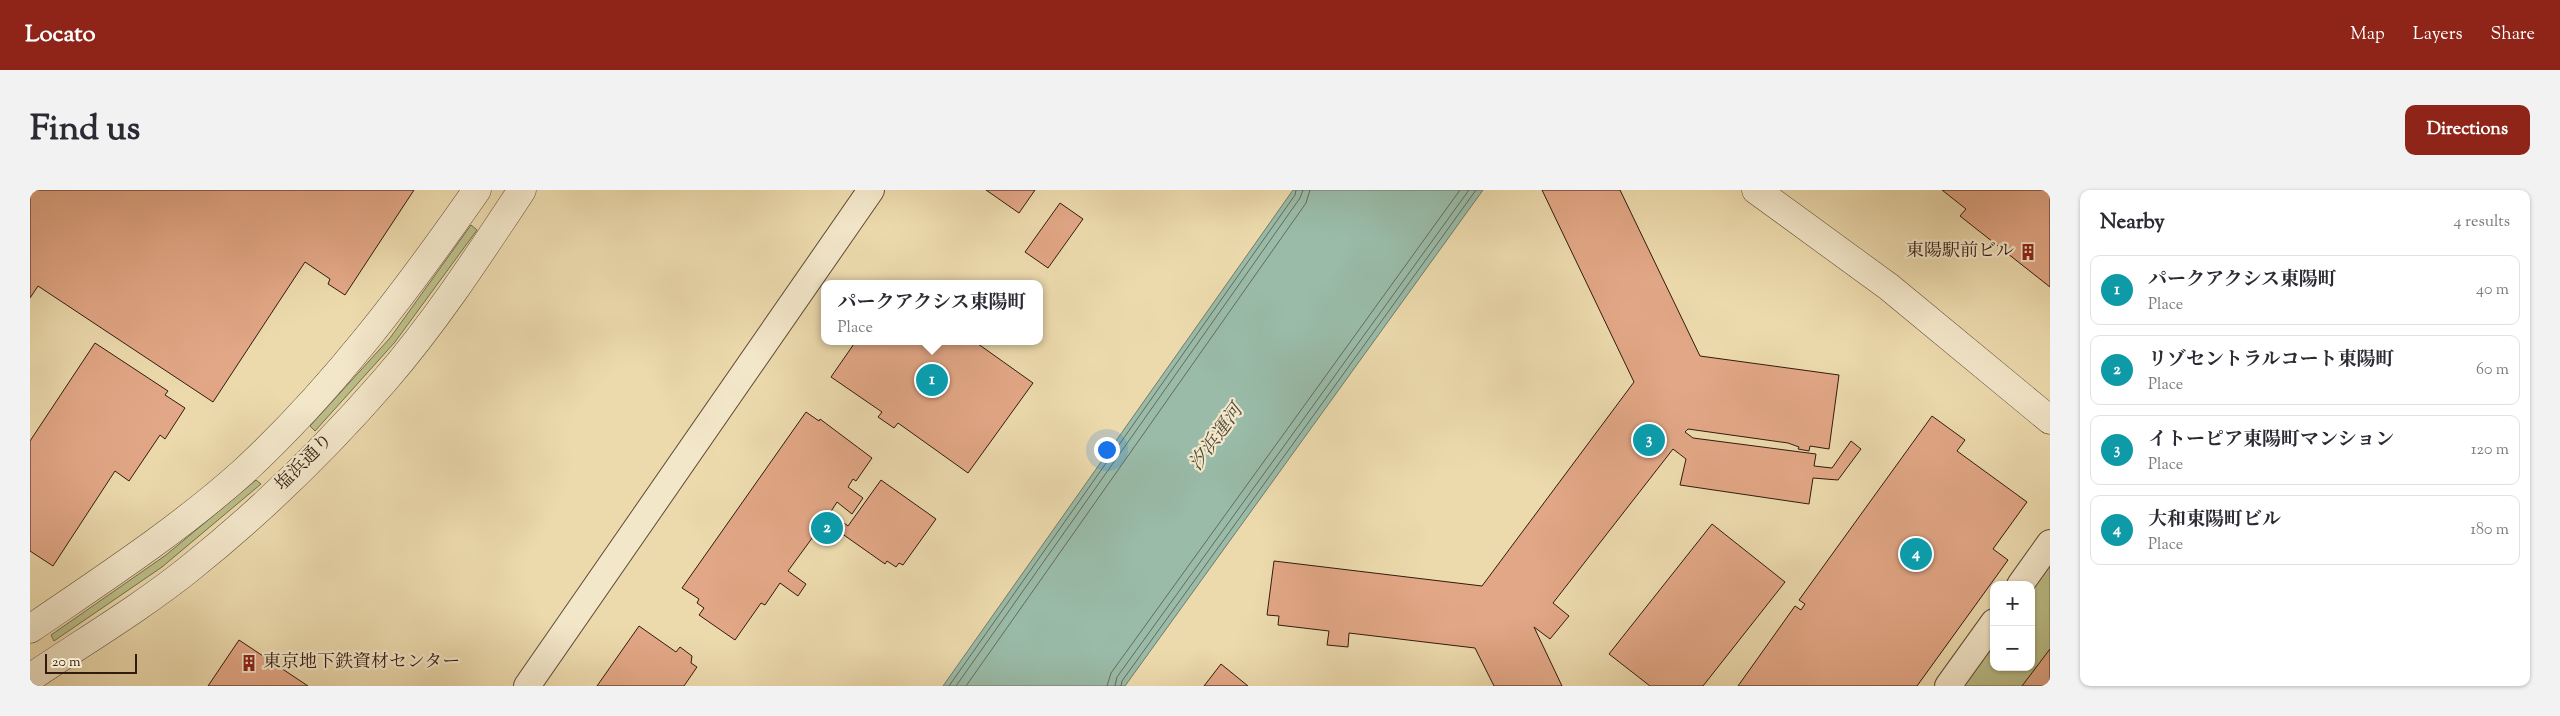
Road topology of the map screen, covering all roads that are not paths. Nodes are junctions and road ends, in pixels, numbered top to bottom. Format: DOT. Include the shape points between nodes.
graph roads {
  1 [pos="477,190"];
  2 [pos="522,190"];
  3 [pos="871,190"];
  4 [pos="1756,190"];
  5 [pos="2050,420"];
  6 [pos="2050,543"];
  7 [pos="2023,581"];
  8 [pos="1991,626"];
  9 [pos="30,629"];
  10 [pos="36,674"];
  11 [pos="527,686"];
  12 [pos="1948,686"];
  1 -- 9 [label="street" via="412,282 353,357 243,471 161,539"];
  2 -- 10 [label="street, 塩浜通り" via="457,287 385,380 308,461 188,570"];
  3 -- 11 [label="street"];
  4 -- 5 [label="street" via="1889,287"];
  6 -- 7 [label="street"];
  8 -- 12 [label="street"];
}
